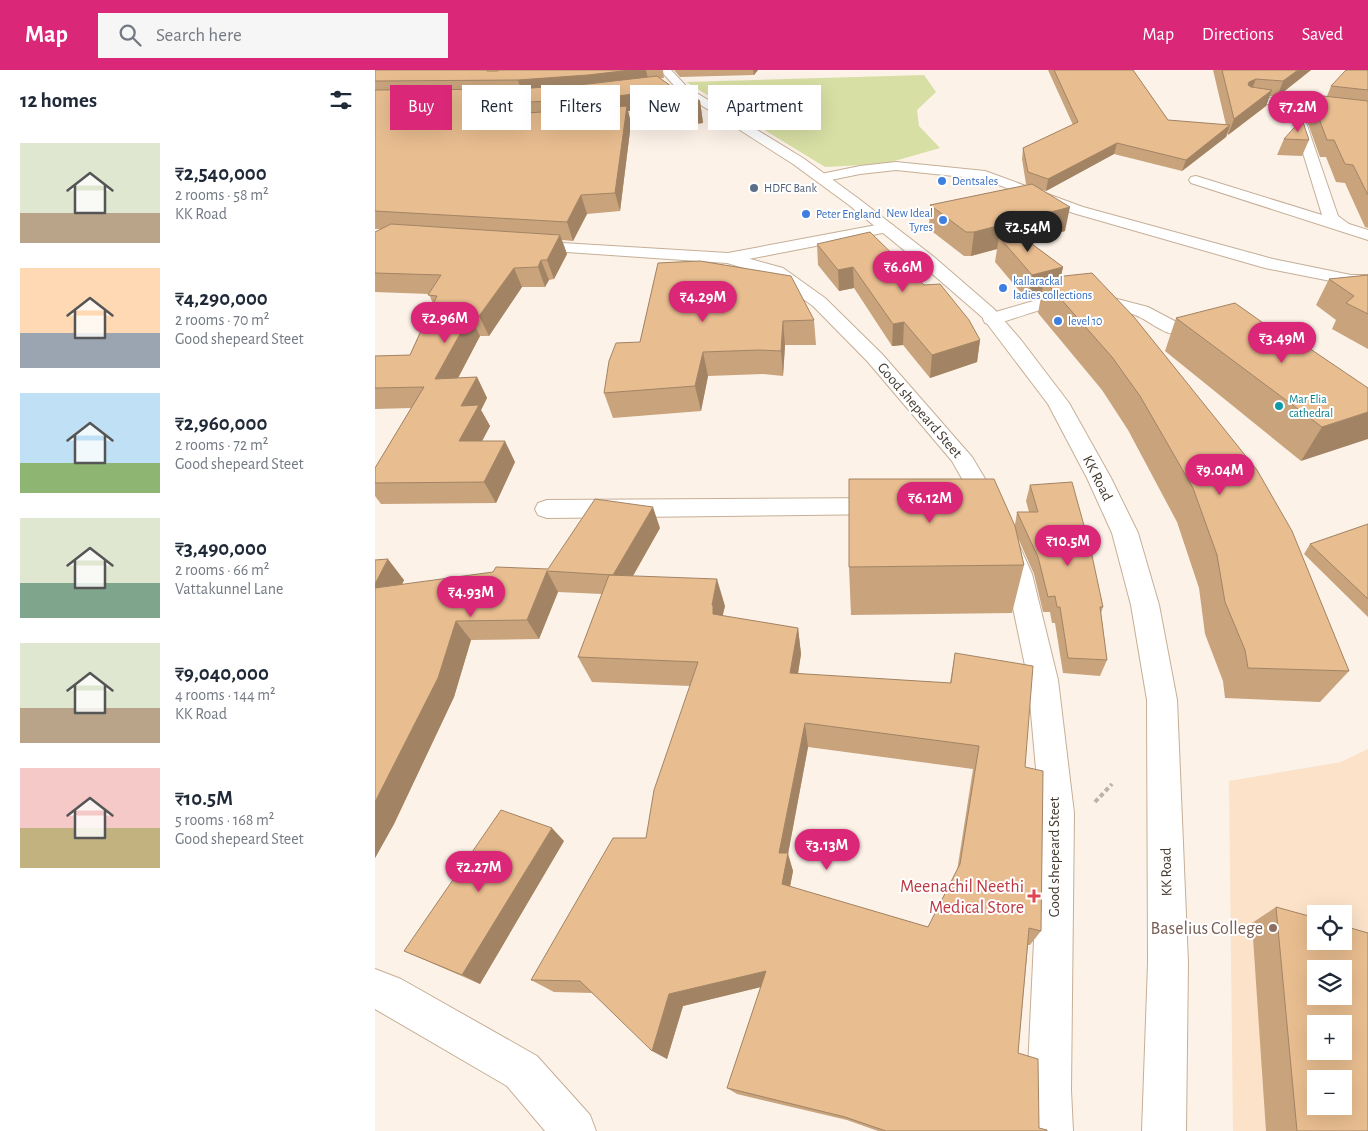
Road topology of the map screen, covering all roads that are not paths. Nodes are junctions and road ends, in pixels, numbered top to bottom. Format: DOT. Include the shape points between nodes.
graph roads {
  1 [pos="1250,99"];
  2 [pos="698,102"];
  3 [pos="1294,104"];
  4 [pos="1368,112"];
  5 [pos="821,178"];
  6 [pos="1196,180"];
  7 [pos="1338,225"];
  8 [pos="887,228"];
  9 [pos="1368,235"];
  10 [pos="509,245"];
  11 [pos="728,258"];
  12 [pos="1368,280"];
  13 [pos="992,319"];
  14 [pos="1177,330"];
  15 [pos="911,506"];
  16 [pos="960,507"];
  17 [pos="990,507"];
  18 [pos="547,508"];
  19 [pos="375,989"];
  20 [pos="574,1131"];
  21 [pos="1051,1131"];
  22 [pos="1164,1131"];
  1 -- 3 [label="main road"];
  2 -- 5 [label="main road, KK Road"];
  3 -- 4 [label="main road"];
  3 -- 7 [label="main road" via="1328,213"];
  5 -- 8 [label="main road, KK Road"];
  5 -- 12 [label="main road" via="896,166 985,175 1078,210 1253,259 1351,280"];
  6 -- 7 [label="main road"];
  7 -- 9 [label="main road"];
  8 -- 11 [label="main road"];
  8 -- 13 [label="main road, KK Road"];
  10 -- 11 [label="main road, Good shepeard Steet"];
  11 -- 17 [label="main road, Good shepeard Steet" via="777,272 819,302 875,358 961,457"];
  13 -- 14 [label="main road" via="1058,299 1096,299 1142,311"];
  13 -- 22 [label="main road, KK Road" via="1058,403 1099,478 1125,533 1145,605 1162,700 1167,963"];
  15 -- 18 [label="main road"];
  16 -- 17 [label="main road"];
  17 -- 21 [label="main road, Good shepeard Steet" via="1019,574 1043,680 1057,814 1049,1090"];
  19 -- 20 [label="main road" via="522,1072"];
}
